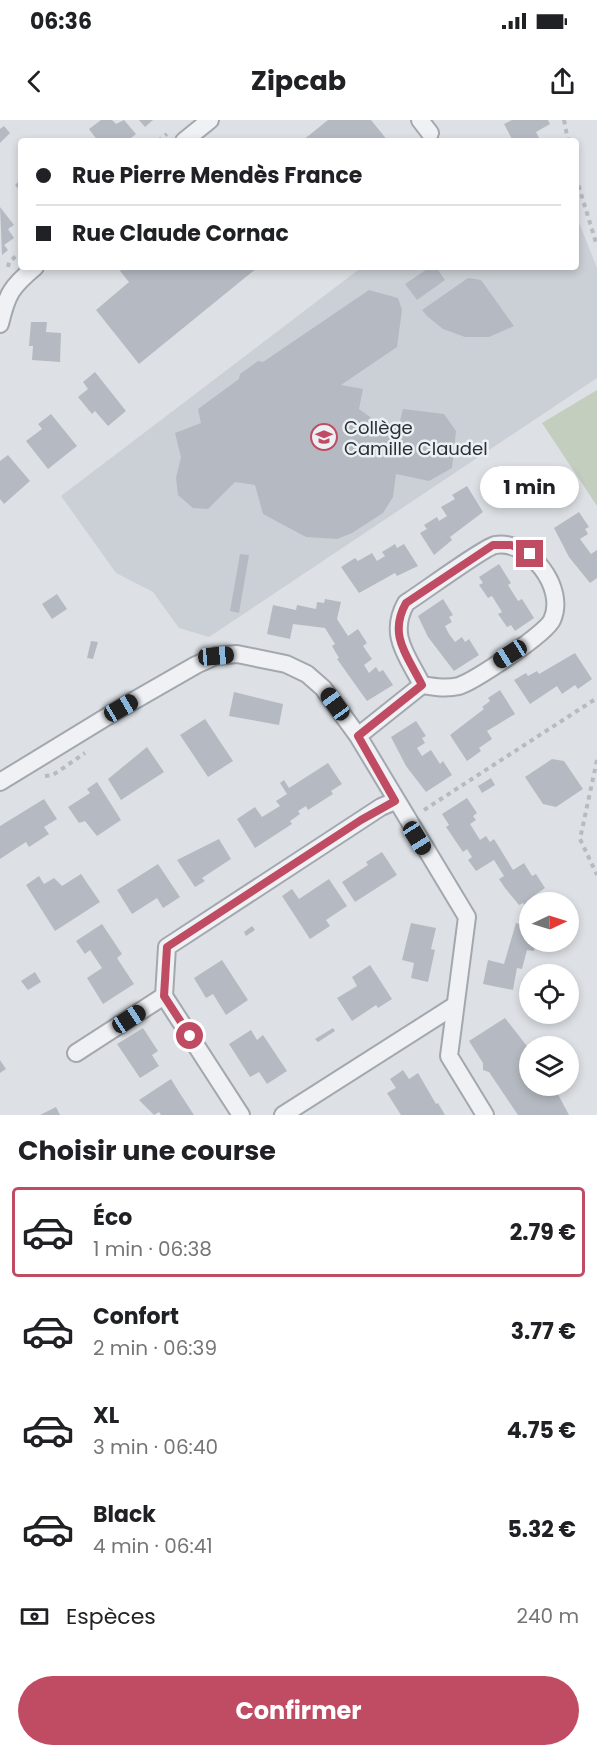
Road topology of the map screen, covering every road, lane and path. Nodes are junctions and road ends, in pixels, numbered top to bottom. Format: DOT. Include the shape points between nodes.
graph roads {
  1 [pos="210,120"];
  2 [pos="564,120"];
  3 [pos="188,138"];
  4 [pos="567,138"];
  5 [pos="579,187"];
  6 [pos="597,246"];
  7 [pos="32,270"];
  8 [pos="3,294"];
  9 [pos="0,324"];
  10 [pos="422,685"];
  11 [pos="597,698"];
  12 [pos="358,736"];
  13 [pos="92,749"];
  14 [pos="597,760"];
  15 [pos="35,778"];
  16 [pos="0,782"];
  17 [pos="395,801"];
  18 [pos="405,818"];
  19 [pos="597,875"];
  20 [pos="164,996"];
  21 [pos="454,1006"];
  22 [pos="76,1053"];
  23 [pos="242,1115"];
  24 [pos="283,1115"];
  25 [pos="485,1115"];
  1 -- 3 [label="street"];
  2 -- 4 [label="path"];
  5 -- 6 [label="path"];
  7 -- 8 [label="street"];
  8 -- 9 [label="street"];
  10 -- 10 [label="street" via="460,685 543,634 553,619 555,601 551,584 530,554 511,545 493,545 406,603 398,618 398,639"];
  10 -- 12 [label="street"];
  11 -- 18 [label="path" via="416,815"];
  12 -- 16 [label="street" via="323,688 307,674 286,664 237,654 216,656"];
  12 -- 17 [label="street"];
  13 -- 15 [label="path" via="53,775"];
  14 -- 19 [label="path" via="580,839"];
  17 -- 18 [label="street"];
  17 -- 20 [label="street" via="167,947"];
  18 -- 21 [label="street" via="467,917"];
  20 -- 22 [label="street"];
  20 -- 23 [label="street"];
  21 -- 24 [label="street"];
  21 -- 25 [label="street" via="449,1056"];
}
